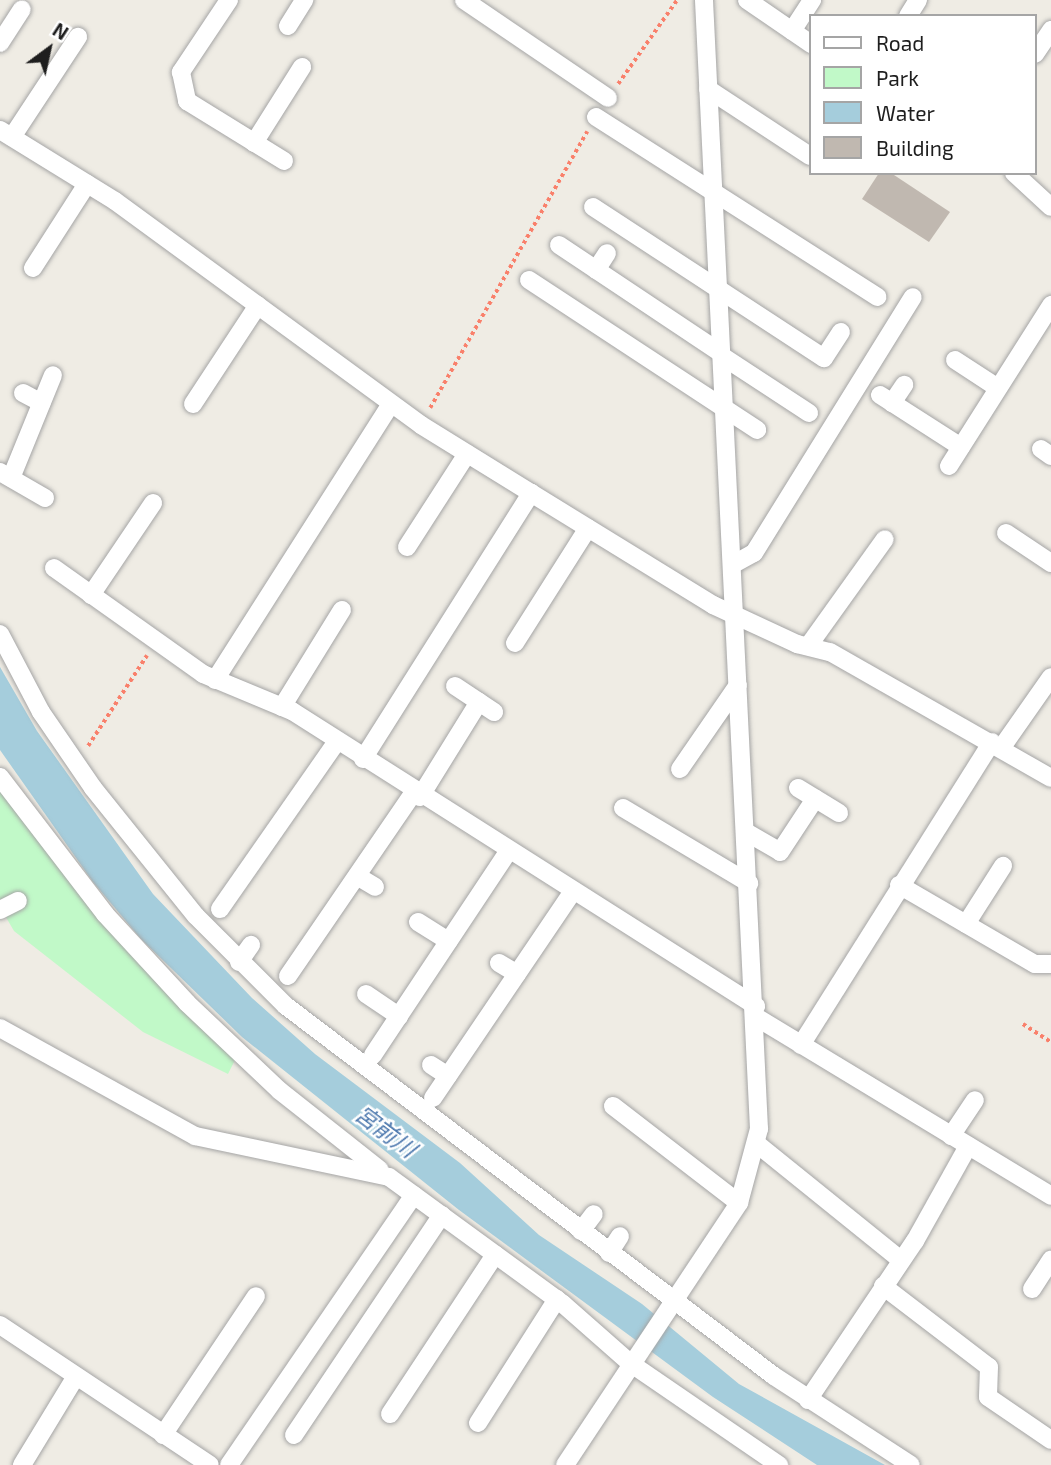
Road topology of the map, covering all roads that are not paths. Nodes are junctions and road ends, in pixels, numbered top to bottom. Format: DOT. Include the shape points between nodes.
graph roads {
  1 [pos="229,0"];
  2 [pos="304,0"];
  3 [pos="464,0"];
  4 [pos="704,0"];
  5 [pos="747,0"];
  6 [pos="811,0"];
  7 [pos="22,9"];
  8 [pos="288,26"];
  9 [pos="1051,30"];
  10 [pos="792,31"];
  11 [pos="78,37"];
  12 [pos="0,43"];
  13 [pos="810,43"];
  14 [pos="1037,51"];
  15 [pos="302,67"];
  16 [pos="708,89"];
  17 [pos="608,98"];
  18 [pos="596,117"];
  19 [pos="6,134"];
  20 [pos="254,143"];
  21 [pos="810,156"];
  22 [pos="284,162"];
  23 [pos="1016,175"];
  24 [pos="87,184"];
  25 [pos="713,190"];
  26 [pos="593,207"];
  27 [pos="1051,207"];
  28 [pos="824,240"];
  29 [pos="559,245"];
  30 [pos="607,253"];
  31 [pos="814,256"];
  32 [pos="33,268"];
  33 [pos="596,270"];
  34 [pos="529,280"];
  35 [pos="718,290"];
  36 [pos="913,297"];
  37 [pos="877,298"];
  38 [pos="258,305"];
  39 [pos="1051,305"];
  40 [pos="841,331"];
  41 [pos="721,354"];
  42 [pos="955,360"];
  43 [pos="53,375"];
  44 [pos="904,385"];
  45 [pos="998,388"];
  46 [pos="23,393"];
  47 [pos="42,403"];
  48 [pos="193,404"];
  49 [pos="391,404"];
  50 [pos="724,407"];
  51 [pos="809,413"];
  52 [pos="757,430"];
  53 [pos="961,447"];
  54 [pos="467,454"];
  55 [pos="949,466"];
  56 [pos="6,475"];
  57 [pos="531,493"];
  58 [pos="45,498"];
  59 [pos="153,503"];
  60 [pos="587,528"];
  61 [pos="1006,533"];
  62 [pos="885,539"];
  63 [pos="407,547"];
  64 [pos="1051,563"];
  65 [pos="732,565"];
  66 [pos="54,568"];
  67 [pos="91,595"];
  68 [pos="342,610"];
  69 [pos="735,617"];
  70 [pos="0,634"];
  71 [pos="515,643"];
  72 [pos="809,645"];
  73 [pos="1051,677"];
  74 [pos="215,680"];
  75 [pos="738,685"];
  76 [pos="455,686"];
  77 [pos="282,707"];
  78 [pos="337,741"];
  79 [pos="675,743"];
  80 [pos="997,744"];
  81 [pos="691,753"];
  82 [pos="363,759"];
  83 [pos="680,769"];
  84 [pos="0,777"];
  85 [pos="1051,778"];
  86 [pos="798,788"];
  87 [pos="417,795"];
  88 [pos="815,799"];
  89 [pos="623,808"];
  90 [pos="839,813"];
  91 [pos="746,832"];
  92 [pos="508,852"];
  93 [pos="1003,866"];
  94 [pos="357,876"];
  95 [pos="749,883"];
  96 [pos="899,885"];
  97 [pos="375,887"];
  98 [pos="572,892"];
  99 [pos="18,901"];
  100 [pos="220,909"];
  101 [pos="0,910"];
  102 [pos="418,922"];
  103 [pos="966,924"];
  104 [pos="448,941"];
  105 [pos="251,946"];
  106 [pos="239,962"];
  107 [pos="499,962"];
  108 [pos="1051,964"];
  109 [pos="517,974"];
  110 [pos="288,976"];
  111 [pos="366,994"];
  112 [pos="756,1012"];
  113 [pos="399,1016"];
  114 [pos="0,1028"];
  115 [pos="801,1045"];
  116 [pos="373,1055"];
  117 [pos="430,1065"];
  118 [pos="448,1076"];
  119 [pos="433,1098"];
  120 [pos="975,1100"];
  121 [pos="613,1105"];
  122 [pos="951,1136"];
  123 [pos="757,1144"];
  124 [pos="968,1146"];
  125 [pos="389,1177"];
  126 [pos="414,1195"];
  127 [pos="1051,1196"];
  128 [pos="739,1203"];
  129 [pos="594,1214"];
  130 [pos="442,1215"];
  131 [pos="581,1231"];
  132 [pos="621,1236"];
  133 [pos="609,1253"];
  134 [pos="495,1255"];
  135 [pos="901,1260"];
  136 [pos="1051,1260"];
  137 [pos="883,1286"];
  138 [pos="1032,1289"];
  139 [pos="256,1296"];
  140 [pos="557,1299"];
  141 [pos="671,1304"];
  142 [pos="0,1325"];
  143 [pos="633,1360"];
  144 [pos="75,1378"];
  145 [pos="808,1400"];
  146 [pos="390,1414"];
  147 [pos="478,1423"];
  148 [pos="163,1435"];
  149 [pos="294,1435"];
  150 [pos="1051,1440"];
  151 [pos="22,1465"];
  152 [pos="211,1465"];
  153 [pos="229,1465"];
  154 [pos="565,1465"];
  155 [pos="779,1465"];
  156 [pos="911,1465"];
  1 -- 20 [label="street" via="181,72 187,101"];
  2 -- 8 [label="street"];
  3 -- 17 [label="street"];
  4 -- 16 [label="street"];
  5 -- 10 [label="street"];
  6 -- 10 [label="street"];
  7 -- 12 [label="street"];
  9 -- 14 [label="street"];
  10 -- 13 [label="street"];
  11 -- 19 [label="street"];
  15 -- 20 [label="street"];
  16 -- 21 [label="street"];
  16 -- 25 [label="street"];
  18 -- 25 [label="street"];
  19 -- 24 [label="street"];
  20 -- 22 [label="street"];
  23 -- 27 [label="street"];
  24 -- 32 [label="street"];
  24 -- 38 [label="street"];
  25 -- 31 [label="street"];
  25 -- 35 [label="street"];
  26 -- 35 [label="street"];
  28 -- 31 [label="street"];
  29 -- 33 [label="street"];
  30 -- 33 [label="street"];
  31 -- 37 [label="street"];
  33 -- 41 [label="street"];
  34 -- 50 [label="street"];
  35 -- 40 [label="street" via="824,358"];
  35 -- 41 [label="street"];
  36 -- 65 [label="street" via="754,553"];
  38 -- 48 [label="street"];
  38 -- 49 [label="street"];
  39 -- 45 [label="street"];
  41 -- 50 [label="street"];
  41 -- 51 [label="street"];
  42 -- 45 [label="street"];
  43 -- 47 [label="street"];
  44 -- 53 [label="street" via="886,399"];
  45 -- 53 [label="street"];
  46 -- 47 [label="street"];
  47 -- 56 [label="street"];
  49 -- 54 [label="street"];
  49 -- 74 [label="street"];
  50 -- 52 [label="street"];
  50 -- 65 [label="street"];
  53 -- 55 [label="street"];
  54 -- 57 [label="street"];
  54 -- 63 [label="street"];
  56 -- 58 [label="street"];
  57 -- 60 [label="street"];
  57 -- 82 [label="street"];
  59 -- 67 [label="street"];
  60 -- 69 [label="street"];
  60 -- 71 [label="street"];
  61 -- 64 [label="street"];
  62 -- 72 [label="street"];
  65 -- 69 [label="street"];
  66 -- 67 [label="street"];
  67 -- 74 [label="street"];
  68 -- 77 [label="street"];
  69 -- 72 [label="street"];
  69 -- 75 [label="street"];
  70 -- 106 [label="street" via="41,712 76,764 154,866"];
  72 -- 80 [label="street"];
  73 -- 80 [label="street"];
  74 -- 77 [label="street"];
  75 -- 81 [label="street"];
  75 -- 91 [label="street"];
  76 -- 87 [label="street" via="487,707"];
  77 -- 78 [label="street"];
  78 -- 82 [label="street"];
  78 -- 100 [label="street"];
  79 -- 81 [label="street"];
  80 -- 85 [label="street"];
  80 -- 96 [label="street"];
  81 -- 83 [label="street"];
  82 -- 87 [label="street"];
  84 -- 125 [label="street" via="105,914 187,1003 280,1091"];
  86 -- 88 [label="street"];
  87 -- 92 [label="street"];
  87 -- 94 [label="street"];
  88 -- 90 [label="street"];
  88 -- 91 [label="street" via="780,852"];
  89 -- 95 [label="street"];
  91 -- 95 [label="street"];
  92 -- 98 [label="street"];
  92 -- 104 [label="street"];
  93 -- 103 [label="street"];
  94 -- 97 [label="street"];
  94 -- 110 [label="street" via="307,963"];
  95 -- 112 [label="street"];
  96 -- 103 [label="street"];
  96 -- 115 [label="street"];
  98 -- 109 [label="street"];
  98 -- 112 [label="street"];
  99 -- 101 [label="street"];
  102 -- 104 [label="street"];
  103 -- 108 [label="street" via="1035,964"];
  104 -- 113 [label="street"];
  105 -- 106 [label="street"];
  106 -- 131 [label="street" via="331,1044"];
  107 -- 109 [label="street"];
  109 -- 118 [label="street"];
  111 -- 113 [label="street"];
  112 -- 115 [label="street"];
  112 -- 123 [label="street" via="761,1101"];
  113 -- 116 [label="street"];
  114 -- 125 [label="street" via="195,1136"];
  115 -- 122 [label="street"];
  117 -- 118 [label="street"];
  118 -- 119 [label="street"];
  120 -- 122 [label="street"];
  121 -- 128 [label="street"];
  122 -- 124 [label="street"];
  123 -- 128 [label="street"];
  123 -- 135 [label="street"];
  124 -- 127 [label="street"];
  124 -- 135 [label="street"];
  125 -- 126 [label="street"];
  126 -- 130 [label="street"];
  126 -- 153 [label="street"];
  128 -- 141 [label="street"];
  129 -- 131 [label="street"];
  130 -- 134 [label="street"];
  130 -- 149 [label="street"];
  131 -- 133 [label="street"];
  132 -- 133 [label="street"];
  133 -- 141 [label="street"];
  134 -- 140 [label="street"];
  134 -- 146 [label="street"];
  135 -- 137 [label="street"];
  136 -- 138 [label="street"];
  137 -- 145 [label="street"];
  137 -- 150 [label="street" via="989,1367 988,1397"];
  139 -- 148 [label="street"];
  140 -- 143 [label="street"];
  140 -- 147 [label="street"];
  141 -- 143 [label="street"];
  141 -- 145 [label="street"];
  142 -- 144 [label="street"];
  143 -- 154 [label="street"];
  143 -- 155 [label="street"];
  144 -- 148 [label="street"];
  144 -- 151 [label="street"];
  145 -- 156 [label="street"];
  148 -- 152 [label="street"];
}
